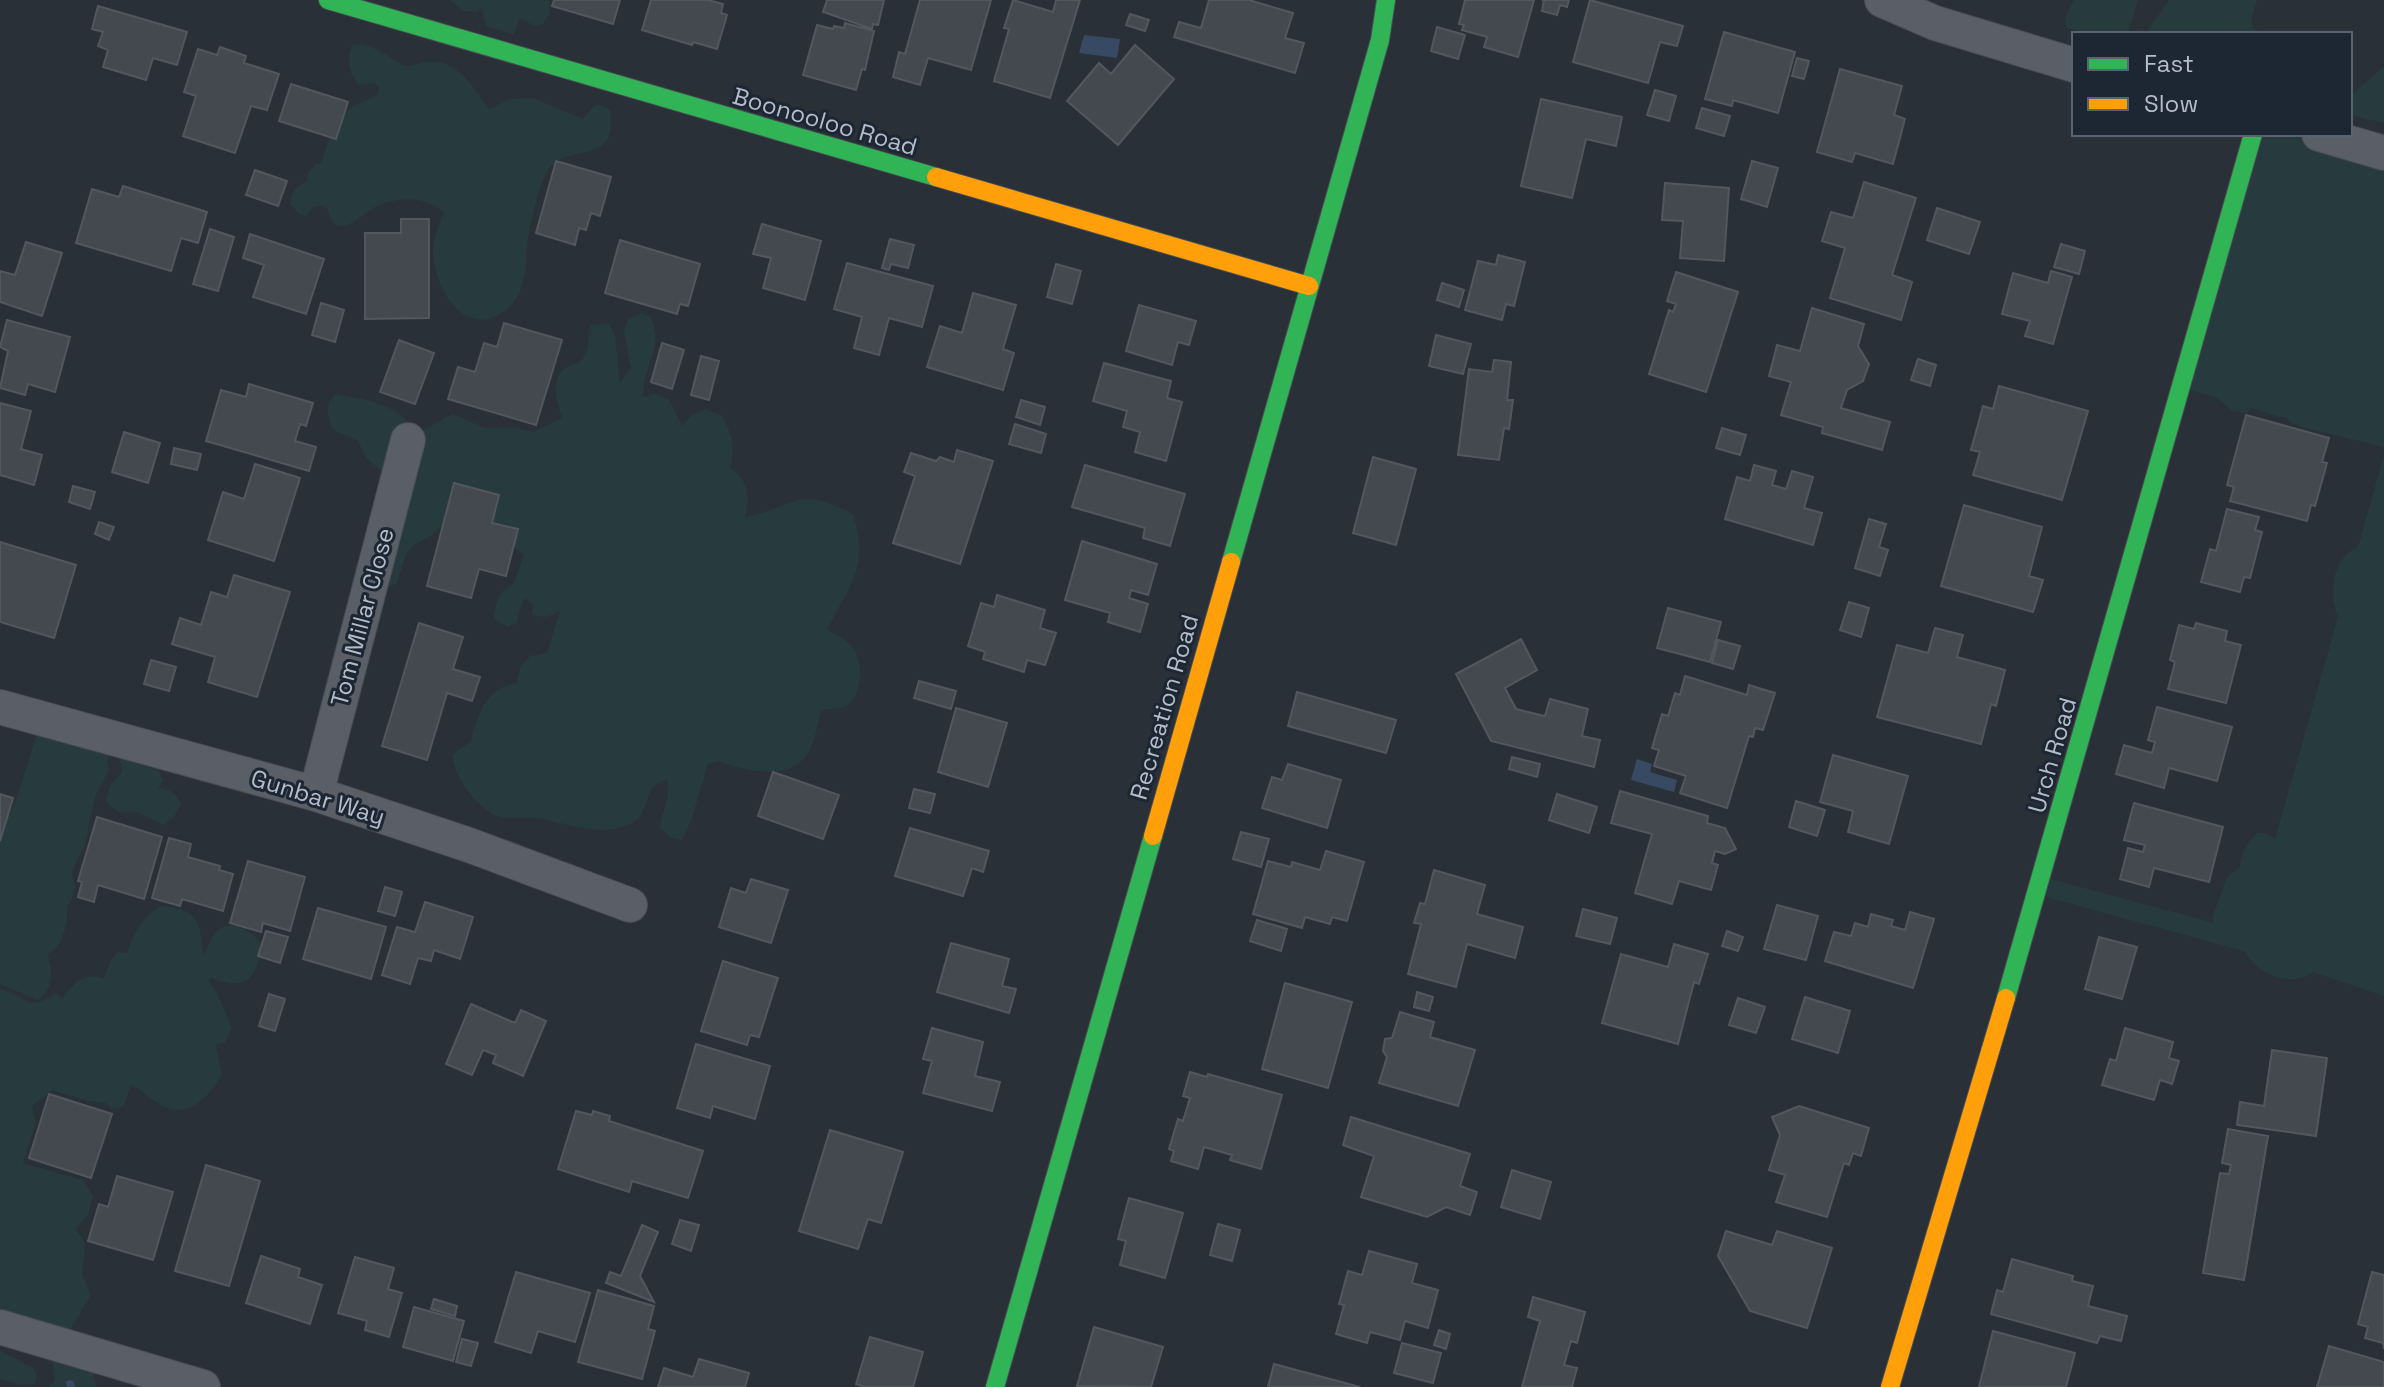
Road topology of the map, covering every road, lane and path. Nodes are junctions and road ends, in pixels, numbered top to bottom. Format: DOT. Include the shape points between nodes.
graph roads {
  1 [pos="328,0"];
  2 [pos="1386,0"];
  3 [pos="1400,0"];
  4 [pos="1885,1"];
  5 [pos="1380,40"];
  6 [pos="2072,46"];
  7 [pos="2072,64"];
  8 [pos="2252,136"];
  9 [pos="2326,136"];
  10 [pos="2384,153"];
  11 [pos="1309,286"];
  12 [pos="408,440"];
  13 [pos="0,707"];
  14 [pos="316,794"];
  15 [pos="630,905"];
  16 [pos="0,1327"];
  17 [pos="203,1387"];
  18 [pos="995,1387"];
  19 [pos="1890,1387"];
  1 -- 11 [label="street, Boonooloo Road"];
  2 -- 5 [label="street, Recreation Road"];
  3 -- 5 [label="street, Recreation Road"];
  4 -- 6 [label="street" via="1941,7"];
  4 -- 7 [label="street" via="1935,23"];
  5 -- 11 [label="street, Recreation Road"];
  8 -- 19 [label="street, Urch Road" via="2035,901"];
  9 -- 10 [label="street"];
  11 -- 18 [label="street, Recreation Road"];
  12 -- 14 [label="street, Tom Millar Close"];
  13 -- 14 [label="street, Gunbar Way"];
  14 -- 15 [label="street, Gunbar Way"];
  16 -- 17 [label="street"];
}
